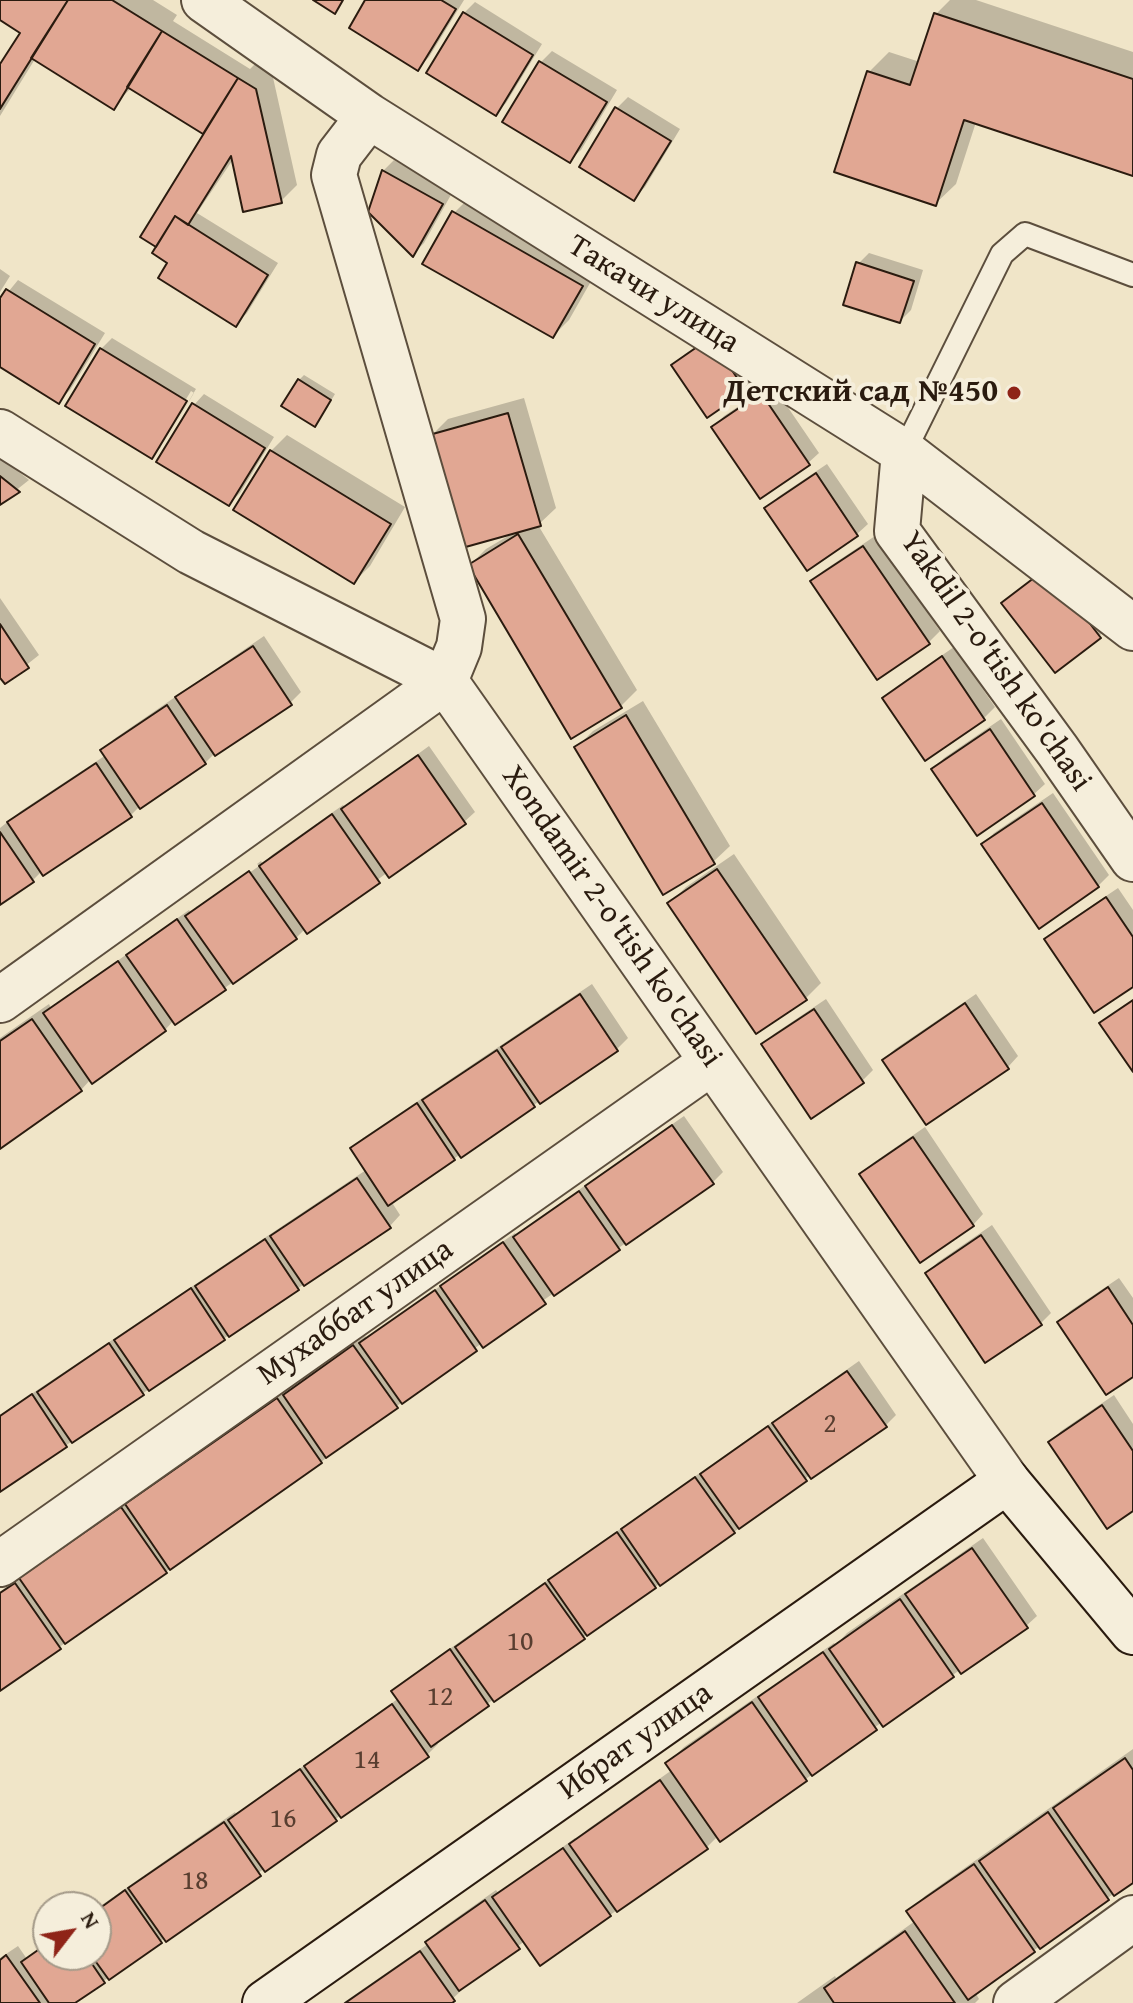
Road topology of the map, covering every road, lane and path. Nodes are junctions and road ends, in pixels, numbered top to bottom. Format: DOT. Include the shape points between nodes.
graph roads {
  1 [pos="204,0"];
  2 [pos="369,116"];
  3 [pos="1133,275"];
  4 [pos="0,432"];
  5 [pos="904,452"];
  6 [pos="1133,628"];
  7 [pos="445,681"];
  8 [pos="1133,859"];
  9 [pos="0,1000"];
  10 [pos="712,1062"];
  11 [pos="1007,1481"];
  12 [pos="0,1564"];
  13 [pos="1133,1632"];
  14 [pos="1133,1918"];
  15 [pos="265,2003"];
  16 [pos="1016,2003"];
  1 -- 2 [label="street, Такачи улица"];
  2 -- 5 [label="street, Такачи улица"];
  2 -- 7 [label="street" via="339,155 334,175 463,619"];
  3 -- 5 [label="lane" via="1025,234 1002,254"];
  4 -- 7 [label="street" via="191,552"];
  5 -- 6 [label="street, Такачи улица"];
  5 -- 8 [label="street, Yakdil 2-o'tish ko'chasi" via="897,531"];
  7 -- 9 [label="street"];
  7 -- 10 [label="street, Xondamir 2-o'tish ko'chasi"];
  10 -- 11 [label="street, Xondamir 2-o'tish ko'chasi"];
  10 -- 12 [label="street, Мухаббат улица"];
  11 -- 13 [label="street, Xondamir 2-o'tish ko'chasi"];
  11 -- 15 [label="street, Ибрат улица"];
  14 -- 16 [label="street"];
}
